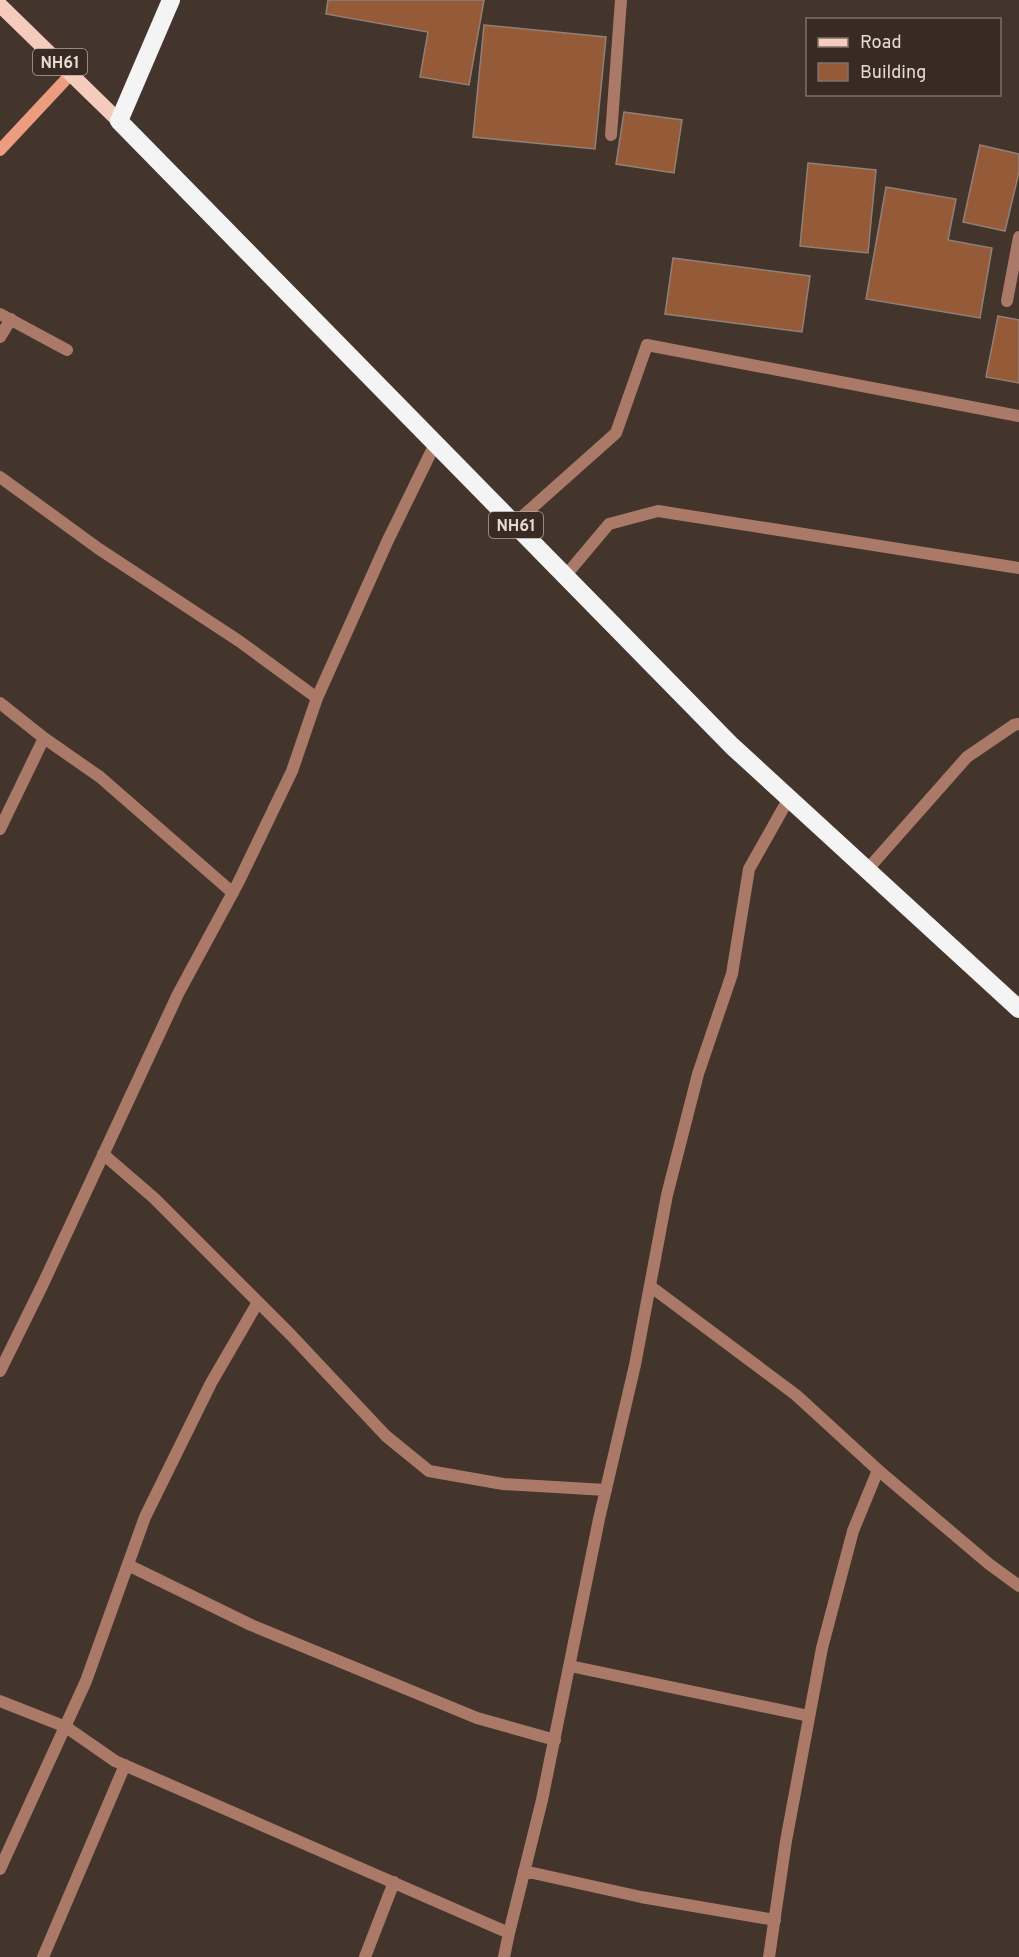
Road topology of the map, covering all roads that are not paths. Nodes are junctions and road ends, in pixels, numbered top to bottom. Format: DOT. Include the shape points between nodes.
graph roads {
  1 [pos="171,0"];
  2 [pos="621,0"];
  3 [pos="0,5"];
  4 [pos="71,74"];
  5 [pos="119,121"];
  6 [pos="611,135"];
  7 [pos="0,150"];
  8 [pos="1019,237"];
  9 [pos="1007,301"];
  10 [pos="5,317"];
  11 [pos="0,336"];
  12 [pos="67,350"];
  13 [pos="1019,416"];
  14 [pos="436,442"];
  15 [pos="0,477"];
  16 [pos="515,523"];
  17 [pos="1019,568"];
  18 [pos="566,575"];
  19 [pos="317,698"];
  20 [pos="0,703"];
  21 [pos="1019,724"];
  22 [pos="44,738"];
  23 [pos="789,798"];
  24 [pos="0,829"];
  25 [pos="867,870"];
  26 [pos="233,893"];
  27 [pos="1019,1010"];
  28 [pos="103,1154"];
  29 [pos="650,1286"];
  30 [pos="258,1302"];
  31 [pos="0,1371"];
  32 [pos="878,1470"];
  33 [pos="606,1490"];
  34 [pos="128,1565"];
  35 [pos="1019,1586"];
  36 [pos="570,1666"];
  37 [pos="0,1701"];
  38 [pos="809,1716"];
  39 [pos="66,1727"];
  40 [pos="555,1740"];
  41 [pos="125,1765"];
  42 [pos="0,1869"];
  43 [pos="524,1871"];
  44 [pos="394,1882"];
  45 [pos="774,1920"];
  46 [pos="509,1933"];
  47 [pos="43,1957"];
  48 [pos="365,1957"];
  49 [pos="504,1957"];
  50 [pos="769,1957"];
  1 -- 5 [label="highway"];
  2 -- 6 [label="street"];
  3 -- 4 [label="main road, NH61"];
  4 -- 5 [label="main road, NH61"];
  4 -- 7 [label="street"];
  5 -- 14 [label="highway, NH61"];
  8 -- 9 [label="street"];
  10 -- 11 [label="street"];
  10 -- 12 [label="street"];
  13 -- 16 [label="street" via="647,345 616,434"];
  14 -- 16 [label="highway, NH61"];
  14 -- 19 [label="street"];
  15 -- 19 [label="street"];
  16 -- 18 [label="highway, NH61"];
  17 -- 18 [label="street" via="658,511 609,524"];
  18 -- 23 [label="highway, NH61" via="732,746"];
  19 -- 26 [label="street" via="292,771"];
  20 -- 22 [label="street"];
  21 -- 25 [label="street" via="967,757"];
  22 -- 24 [label="street"];
  22 -- 26 [label="street" via="100,777"];
  23 -- 25 [label="highway, NH61"];
  23 -- 29 [label="street" via="749,869 732,974 698,1074 667,1196"];
  25 -- 27 [label="highway, NH61"];
  26 -- 28 [label="street" via="178,994"];
  28 -- 30 [label="street" via="154,1198"];
  28 -- 31 [label="street"];
  29 -- 32 [label="street" via="796,1395"];
  29 -- 33 [label="street"];
  30 -- 33 [label="street" via="386,1436 429,1470 503,1484"];
  30 -- 34 [label="street" via="206,1393 145,1517"];
  32 -- 35 [label="street"];
  32 -- 38 [label="street" via="853,1531 822,1648"];
  33 -- 36 [label="street"];
  34 -- 39 [label="street"];
  34 -- 40 [label="street" via="262,1629 477,1718"];
  36 -- 38 [label="street"];
  36 -- 40 [label="street"];
  37 -- 39 [label="street"];
  38 -- 45 [label="street"];
  39 -- 41 [label="street"];
  39 -- 42 [label="street"];
  40 -- 43 [label="street"];
  41 -- 44 [label="street"];
  41 -- 47 [label="street"];
  43 -- 45 [label="street" via="641,1897"];
  43 -- 46 [label="street"];
  44 -- 46 [label="street"];
  44 -- 48 [label="street"];
  45 -- 50 [label="street"];
  46 -- 49 [label="street"];
}
